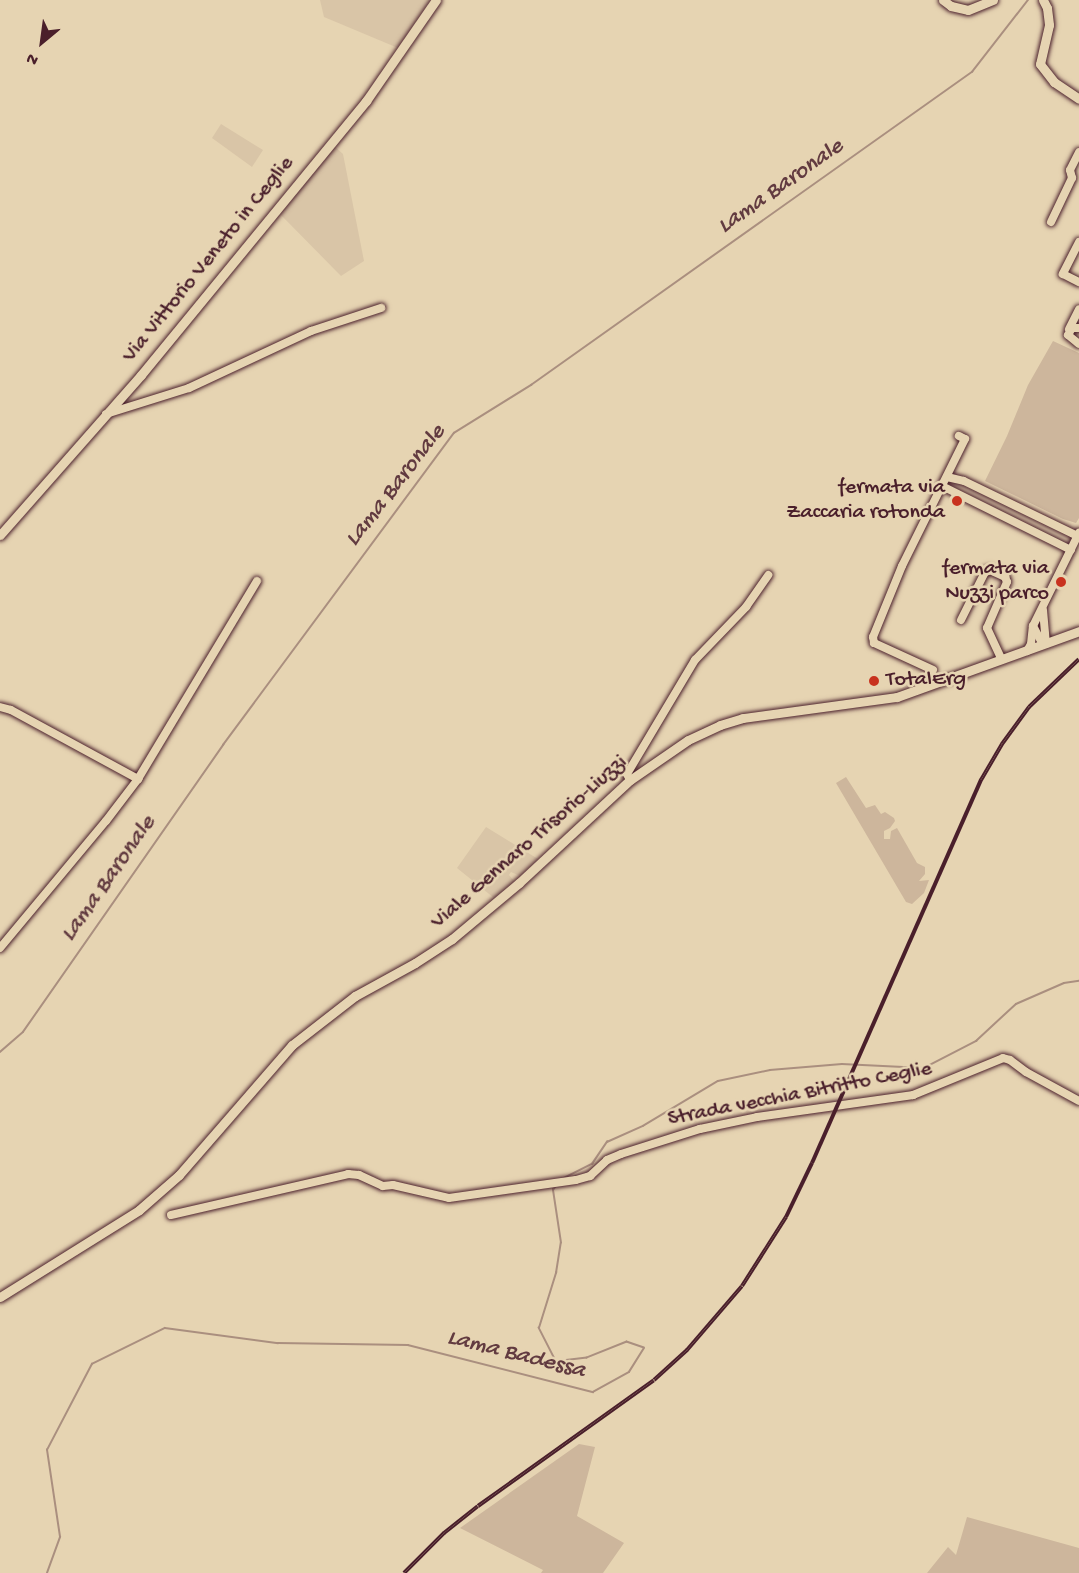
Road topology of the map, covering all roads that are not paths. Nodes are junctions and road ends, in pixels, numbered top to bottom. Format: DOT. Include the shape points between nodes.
graph roads {
  1 [pos="436,0"];
  2 [pos="943,0"];
  3 [pos="993,0"];
  4 [pos="1043,0"];
  5 [pos="1079,99"];
  6 [pos="1079,152"];
  7 [pos="1051,222"];
  8 [pos="1079,242"];
  9 [pos="1079,282"];
  10 [pos="381,308"];
  11 [pos="1079,309"];
  12 [pos="1079,328"];
  13 [pos="1068,331"];
  14 [pos="1079,344"];
  15 [pos="105,415"];
  16 [pos="958,436"];
  17 [pos="947,477"];
  18 [pos="942,486"];
  19 [pos="0,535"];
  20 [pos="1078,535"];
  21 [pos="1071,550"];
  22 [pos="768,575"];
  23 [pos="257,581"];
  24 [pos="1043,610"];
  25 [pos="961,620"];
  26 [pos="1033,626"];
  27 [pos="1044,627"];
  28 [pos="1079,631"];
  29 [pos="1065,638"];
  30 [pos="1045,645"];
  31 [pos="1027,651"];
  32 [pos="1002,660"];
  33 [pos="933,670"];
  34 [pos="0,707"];
  35 [pos="138,778"];
  36 [pos="630,780"];
  37 [pos="0,948"];
  38 [pos="1079,1101"];
  39 [pos="171,1215"];
  40 [pos="0,1297"];
  1 -- 15 [label="main road, Via Vittorio Veneto in Ceglie" via="366,101"];
  2 -- 3 [label="main road" via="968,10"];
  4 -- 5 [label="main road" via="1049,26 1040,64 1054,82"];
  6 -- 7 [label="street" via="1070,170 1072,178"];
  8 -- 9 [label="street" via="1064,274"];
  10 -- 15 [label="street" via="311,331 189,388"];
  11 -- 13 [label="street"];
  12 -- 13 [label="street"];
  13 -- 14 [label="street" via="1069,338"];
  15 -- 19 [label="main road, Via Vittorio Veneto in Ceglie"];
  16 -- 17 [label="street" via="965,439"];
  17 -- 18 [label="street"];
  17 -- 20 [label="street" via="964,481"];
  18 -- 21 [label="street"];
  18 -- 33 [label="street" via="902,566 873,638 874,643"];
  20 -- 21 [label="street"];
  21 -- 24 [label="street"];
  22 -- 36 [label="street" via="762,589 695,660 627,774"];
  23 -- 35 [label="street"];
  24 -- 26 [label="street"];
  24 -- 27 [label="street"];
  25 -- 32 [label="street" via="985,572 990,570 1005,577 1007,582 987,628"];
  26 -- 30 [label="street"];
  26 -- 31 [label="street"];
  27 -- 29 [label="street"];
  27 -- 30 [label="street"];
  28 -- 29 [label="main road, Viale Gennaro Trisorio-Liuzzi"];
  29 -- 30 [label="main road, Viale Gennaro Trisorio-Liuzzi"];
  30 -- 31 [label="main road, Viale Gennaro Trisorio-Liuzzi"];
  31 -- 32 [label="main road, Viale Gennaro Trisorio-Liuzzi"];
  32 -- 36 [label="main road, Viale Gennaro Trisorio-Liuzzi" via="897,697 773,713 720,725 688,740"];
  34 -- 35 [label="street"];
  35 -- 37 [label="street"];
  36 -- 40 [label="main road, Viale Gennaro Trisorio-Liuzzi" via="452,939 355,996 292,1045 179,1175 146,1204"];
  38 -- 39 [label="street, Strada vecchia Bitritto Ceglie" via="1003,1058 913,1095 700,1129 621,1154 607,1160 590,1176 576,1180 449,1198 383,1186 348,1174"];
}
